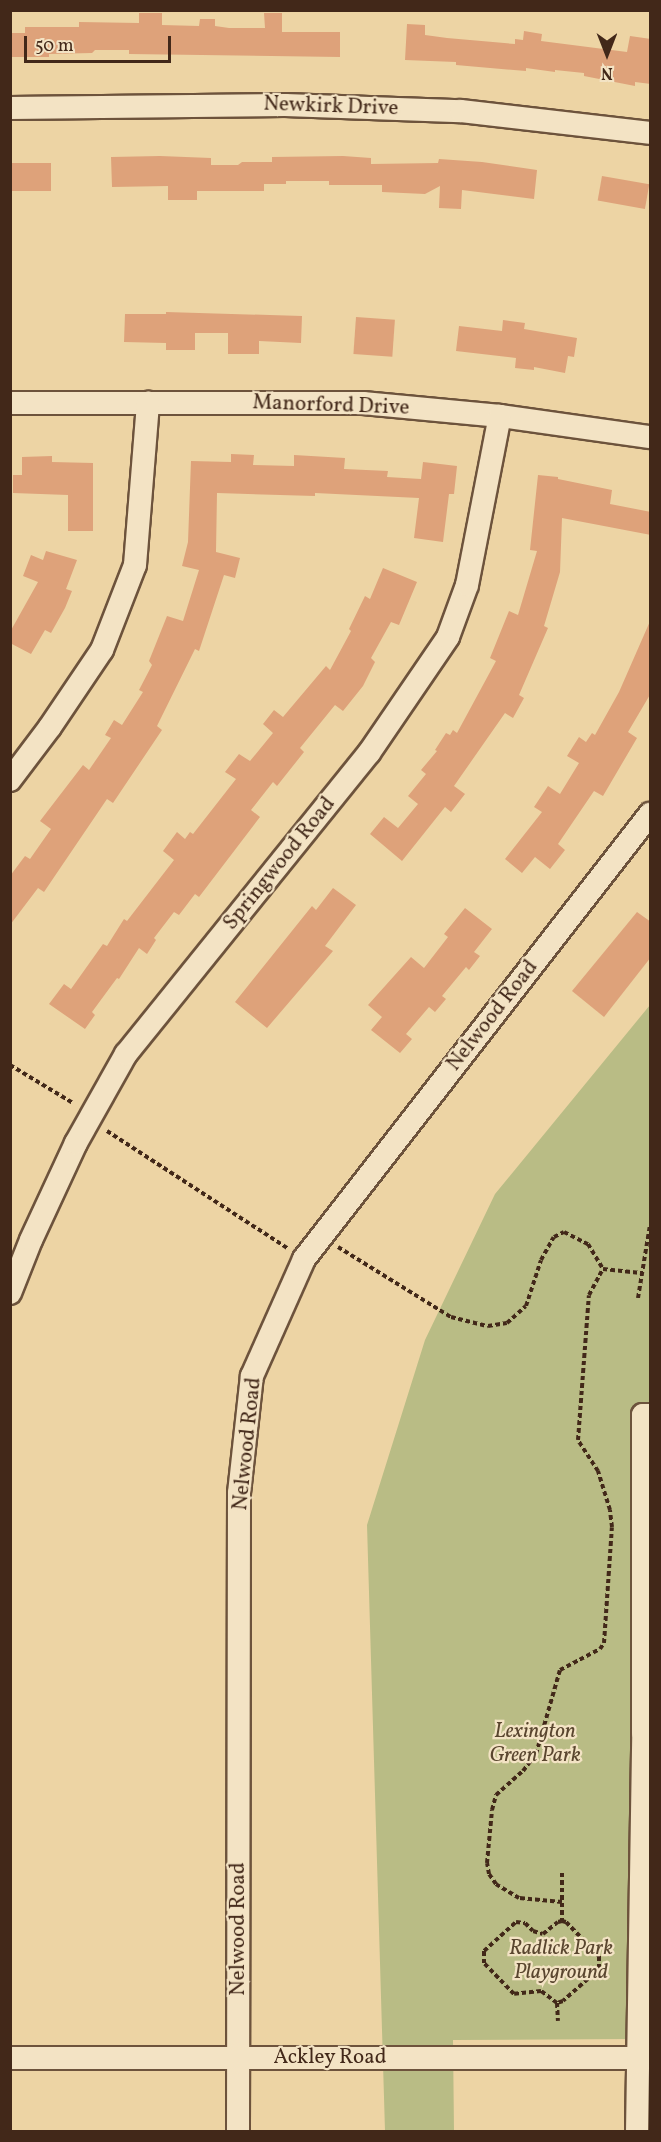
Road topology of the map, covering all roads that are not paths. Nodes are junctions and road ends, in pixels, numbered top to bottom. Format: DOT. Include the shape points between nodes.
graph roads {
  1 [pos="10,108"];
  2 [pos="651,133"];
  3 [pos="10,403"];
  4 [pos="148,403"];
  5 [pos="500,416"];
  6 [pos="651,437"];
  7 [pos="10,780"];
  8 [pos="651,814"];
  9 [pos="10,1293"];
  10 [pos="647,1415"];
  11 [pos="647,1733"];
  12 [pos="10,2058"];
  13 [pos="239,2058"];
  14 [pos="644,2058"];
  15 [pos="238,2132"];
  16 [pos="637,2132"];
  1 -- 2 [label="street, Newkirk Drive" via="285,105 461,111"];
  3 -- 4 [label="street, Manorford Drive"];
  4 -- 5 [label="street, Manorford Drive" via="363,403"];
  4 -- 7 [label="street" via="135,565 102,650"];
  5 -- 6 [label="street, Manorford Drive"];
  5 -- 9 [label="street, Springwood Road" via="467,585 448,637 369,753 126,1054 76,1143"];
  8 -- 13 [label="street, Nelwood Road" via="304,1259 252,1376 239,1493"];
  10 -- 11 [label="street"];
  11 -- 14 [label="street"];
  12 -- 13 [label="street, Ackley Road"];
  13 -- 14 [label="street, Ackley Road"];
  13 -- 15 [label="street, Nelwood Road"];
  14 -- 16 [label="street"];
}
